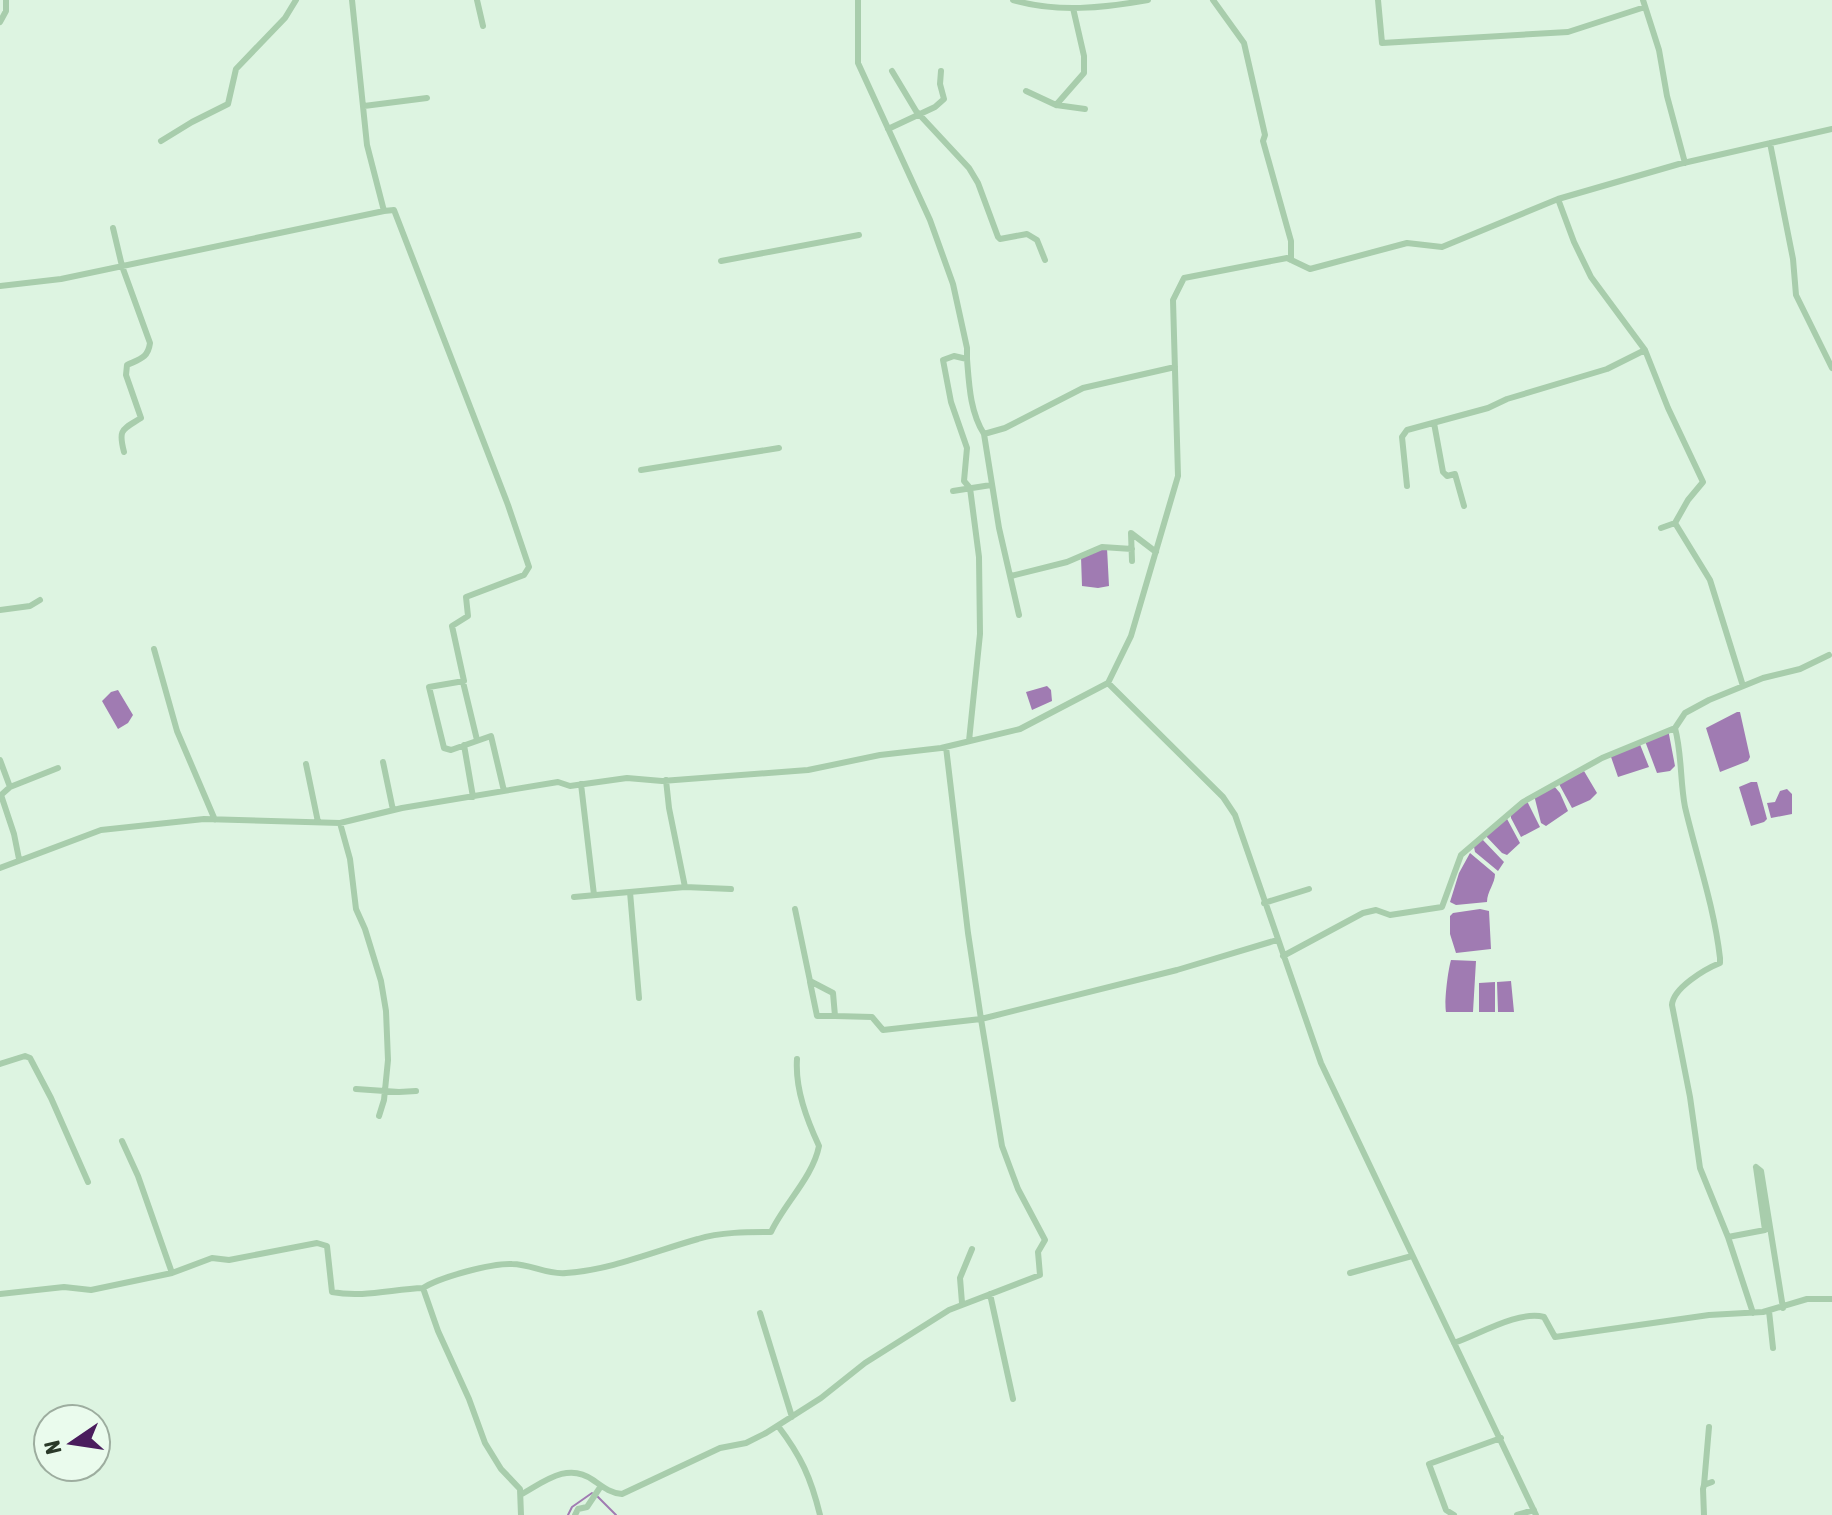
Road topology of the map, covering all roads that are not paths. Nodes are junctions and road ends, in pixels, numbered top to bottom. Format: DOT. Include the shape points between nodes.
graph roads {
  1 [pos="6,0"];
  2 [pos="296,0"];
  3 [pos="352,0"];
  4 [pos="477,0"];
  5 [pos="858,0"];
  6 [pos="1013,0"];
  7 [pos="1148,0"];
  8 [pos="1213,0"];
  9 [pos="1378,0"];
  10 [pos="1106,4"];
  11 [pos="1644,4"];
  12 [pos="1073,8"];
  13 [pos="0,22"];
  14 [pos="483,26"];
  15 [pos="892,71"];
  16 [pos="941,71"];
  17 [pos="1026,91"];
  18 [pos="427,98"];
  19 [pos="1056,105"];
  20 [pos="364,106"];
  21 [pos="1085,109"];
  22 [pos="920,114"];
  23 [pos="888,129"];
  24 [pos="1832,129"];
  25 [pos="161,141"];
  26 [pos="1770,143"];
  27 [pos="1685,163"];
  28 [pos="1558,199"];
  29 [pos="384,211"];
  30 [pos="113,228"];
  31 [pos="859,235"];
  32 [pos="1045,260"];
  33 [pos="1291,260"];
  34 [pos="721,261"];
  35 [pos="122,266"];
  36 [pos="0,286"];
  37 [pos="1645,350"];
  38 [pos="967,359"];
  39 [pos="1175,367"];
  40 [pos="1832,368"];
  41 [pos="1434,423"];
  42 [pos="984,434"];
  43 [pos="779,448"];
  44 [pos="124,452"];
  45 [pos="641,470"];
  46 [pos="991,485"];
  47 [pos="1407,486"];
  48 [pos="970,488"];
  49 [pos="953,491"];
  50 [pos="1464,506"];
  51 [pos="1675,523"];
  52 [pos="1661,528"];
  53 [pos="1132,549"];
  54 [pos="1156,552"];
  55 [pos="1132,561"];
  56 [pos="1011,576"];
  57 [pos="40,600"];
  58 [pos="0,610"];
  59 [pos="1019,615"];
  60 [pos="154,649"];
  61 [pos="1829,655"];
  62 [pos="463,682"];
  63 [pos="1108,683"];
  64 [pos="1743,686"];
  65 [pos="1675,728"];
  66 [pos="477,740"];
  67 [pos="969,741"];
  68 [pos="464,745"];
  69 [pos="946,747"];
  70 [pos="0,760"];
  71 [pos="383,762"];
  72 [pos="306,764"];
  73 [pos="58,768"];
  74 [pos="666,780"];
  75 [pos="581,784"];
  76 [pos="10,787"];
  77 [pos="504,791"];
  78 [pos="473,797"];
  79 [pos="393,810"];
  80 [pos="215,820"];
  81 [pos="318,822"];
  82 [pos="340,823"];
  83 [pos="19,859"];
  84 [pos="0,868"];
  85 [pos="685,887"];
  86 [pos="731,889"];
  87 [pos="1309,889"];
  88 [pos="630,892"];
  89 [pos="594,895"];
  90 [pos="574,897"];
  91 [pos="1264,903"];
  92 [pos="795,909"];
  93 [pos="1277,940"];
  94 [pos="1283,956"];
  95 [pos="810,981"];
  96 [pos="639,998"];
  97 [pos="835,1016"];
  98 [pos="981,1019"];
  99 [pos="797,1059"];
  100 [pos="0,1064"];
  101 [pos="356,1089"];
  102 [pos="385,1091"];
  103 [pos="416,1091"];
  104 [pos="379,1116"];
  105 [pos="122,1141"];
  106 [pos="88,1182"];
  107 [pos="1728,1237"];
  108 [pos="972,1249"];
  109 [pos="1412,1256"];
  110 [pos="172,1273"];
  111 [pos="1350,1273"];
  112 [pos="423,1288"];
  113 [pos="0,1294"];
  114 [pos="990,1294"];
  115 [pos="1832,1299"];
  116 [pos="962,1303"];
  117 [pos="1783,1308"];
  118 [pos="1769,1311"];
  119 [pos="760,1313"];
  120 [pos="1753,1313"];
  121 [pos="1454,1343"];
  122 [pos="1773,1348"];
  123 [pos="1013,1399"];
  124 [pos="792,1417"];
  125 [pos="778,1426"];
  126 [pos="1709,1427"];
  127 [pos="1501,1438"];
  128 [pos="1712,1482"];
  129 [pos="1704,1485"];
  130 [pos="601,1486"];
  131 [pos="522,1494"];
  132 [pos="1535,1512"];
  133 [pos="521,1515"];
  134 [pos="575,1515"];
  135 [pos="820,1515"];
  136 [pos="1454,1515"];
  137 [pos="1517,1515"];
  138 [pos="1704,1515"];
  1 -- 13 [label="street"];
  2 -- 25 [label="street" via="236,69 228,104"];
  3 -- 20 [label="street"];
  4 -- 14 [label="street"];
  5 -- 23 [label="street" via="858,63"];
  6 -- 12 [label="street"];
  7 -- 10 [label="street"];
  8 -- 33 [label="street" via="1244,43 1263,141 1291,241"];
  9 -- 11 [label="street" via="1382,43 1568,32"];
  10 -- 12 [label="street"];
  11 -- 27 [label="street"];
  12 -- 19 [label="street" via="1084,73"];
  15 -- 22 [label="street"];
  16 -- 22 [label="street" via="944,99"];
  17 -- 19 [label="street"];
  18 -- 20 [label="street"];
  19 -- 21 [label="street"];
  20 -- 29 [label="street" via="367,145"];
  22 -- 23 [label="street"];
  22 -- 32 [label="street" via="969,168 998,237 1027,234 1037,240"];
  23 -- 38 [label="street" via="953,284"];
  24 -- 26 [label="street"];
  26 -- 27 [label="street"];
  26 -- 40 [label="street" via="1796,295"];
  27 -- 28 [label="street"];
  28 -- 33 [label="street" via="1442,247 1407,243 1310,269"];
  28 -- 37 [label="street" via="1591,277"];
  29 -- 35 [label="street"];
  29 -- 62 [label="street" via="394,210 529,567 524,575 465,599 468,616 452,626"];
  30 -- 35 [label="street"];
  31 -- 34 [label="street"];
  33 -- 39 [label="street" via="1184,278 1173,300"];
  35 -- 36 [label="street"];
  35 -- 44 [label="street" via="150,343 145,357 127,365 141,418 122,430"];
  37 -- 41 [label="street" via="1607,369"];
  37 -- 51 [label="street" via="1703,482"];
  38 -- 42 [label="street" via="969,388"];
  38 -- 48 [label="street" via="943,360 967,448 964,481"];
  39 -- 42 [label="street" via="1083,388"];
  39 -- 54 [label="street" via="1178,476"];
  41 -- 47 [label="street" via="1407,430 1402,437"];
  41 -- 50 [label="street" via="1443,472 1455,474"];
  42 -- 46 [label="street"];
  43 -- 45 [label="street"];
  46 -- 48 [label="street"];
  46 -- 56 [label="street"];
  48 -- 49 [label="street"];
  48 -- 67 [label="street" via="979,557 980,634"];
  51 -- 52 [label="street"];
  51 -- 64 [label="street" via="1710,580"];
  53 -- 54 [label="street" via="1131,533"];
  53 -- 55 [label="street"];
  53 -- 56 [label="street" via="1102,547"];
  54 -- 63 [label="street" via="1131,636"];
  56 -- 59 [label="street"];
  57 -- 58 [label="street"];
  60 -- 80 [label="street" via="177,731"];
  61 -- 64 [label="street"];
  62 -- 66 [label="street"];
  62 -- 68 [label="street" via="429,687 444,748"];
  63 -- 67 [label="street" via="1020,729"];
  63 -- 91 [label="street" via="1223,797 1235,815"];
  64 -- 65 [label="street" via="1685,713"];
  65 -- 94 [label="street" via="1602,758 1523,802 1461,855 1442,907 1390,915 1363,913"];
  65 -- 107 [label="street" via="1685,805 1706,879 1720,963 1698,973 1674,996 1672,1005 1700,1168"];
  66 -- 68 [label="street"];
  66 -- 77 [label="street" via="491,736"];
  67 -- 69 [label="street"];
  68 -- 78 [label="street"];
  69 -- 74 [label="street" via="808,770"];
  69 -- 98 [label="street"];
  70 -- 76 [label="street"];
  71 -- 79 [label="street"];
  72 -- 81 [label="street"];
  73 -- 76 [label="street"];
  74 -- 75 [label="street"];
  74 -- 85 [label="street"];
  75 -- 77 [label="street" via="558,782"];
  75 -- 89 [label="street"];
  76 -- 83 [label="street" via="1,795"];
  77 -- 78 [label="street"];
  78 -- 79 [label="street"];
  79 -- 82 [label="street"];
  80 -- 81 [label="street"];
  80 -- 83 [label="street" via="101,830"];
  81 -- 82 [label="street"];
  82 -- 102 [label="street" via="356,909 381,981 388,1060"];
  83 -- 84 [label="street"];
  85 -- 86 [label="street"];
  85 -- 88 [label="street"];
  87 -- 91 [label="street"];
  88 -- 89 [label="street"];
  88 -- 96 [label="street"];
  89 -- 90 [label="street"];
  91 -- 93 [label="street"];
  92 -- 95 [label="street"];
  93 -- 94 [label="street"];
  93 -- 98 [label="street"];
  94 -- 109 [label="street" via="1321,1063"];
  95 -- 97 [label="street" via="833,993"];
  95 -- 97 [label="street" via="817,1016"];
  97 -- 98 [label="street" via="868,1016 883,1030"];
  98 -- 114 [label="street" via="1002,1146 1045,1240 1038,1252 1040,1275"];
  99 -- 112 [label="street" via="797,1082 819,1146 771,1232 700,1238 569,1273 510,1263"];
  100 -- 106 [label="street" via="30,1058"];
  101 -- 102 [label="street"];
  102 -- 103 [label="street"];
  102 -- 104 [label="street"];
  105 -- 110 [label="street"];
  107 -- 117 [label="street" via="1765,1230 1756,1167 1761,1171"];
  107 -- 120 [label="street"];
  108 -- 116 [label="street" via="960,1278"];
  109 -- 111 [label="street"];
  109 -- 121 [label="street"];
  110 -- 112 [label="street" via="215,1257 229,1260 317,1243 329,1249 332,1292 356,1296"];
  110 -- 113 [label="street" via="91,1290 64,1287"];
  112 -- 131 [label="street" via="485,1443"];
  114 -- 116 [label="street"];
  114 -- 123 [label="street"];
  115 -- 117 [label="street" via="1807,1299"];
  116 -- 124 [label="street" via="865,1363"];
  117 -- 118 [label="street"];
  118 -- 120 [label="street"];
  118 -- 122 [label="street"];
  119 -- 124 [label="street"];
  120 -- 121 [label="street" via="1555,1337 1544,1317 1535,1315"];
  121 -- 127 [label="street"];
  124 -- 125 [label="street"];
  125 -- 130 [label="street" via="622,1494"];
  125 -- 135 [label="street" via="807,1470"];
  126 -- 129 [label="street"];
  127 -- 132 [label="street"];
  127 -- 136 [label="street" via="1429,1464 1446,1510"];
  128 -- 129 [label="street"];
  129 -- 138 [label="street"];
  130 -- 131 [label="street" via="569,1471"];
  130 -- 134 [label="street"];
  131 -- 133 [label="street"];
  132 -- 137 [label="street"];
}
